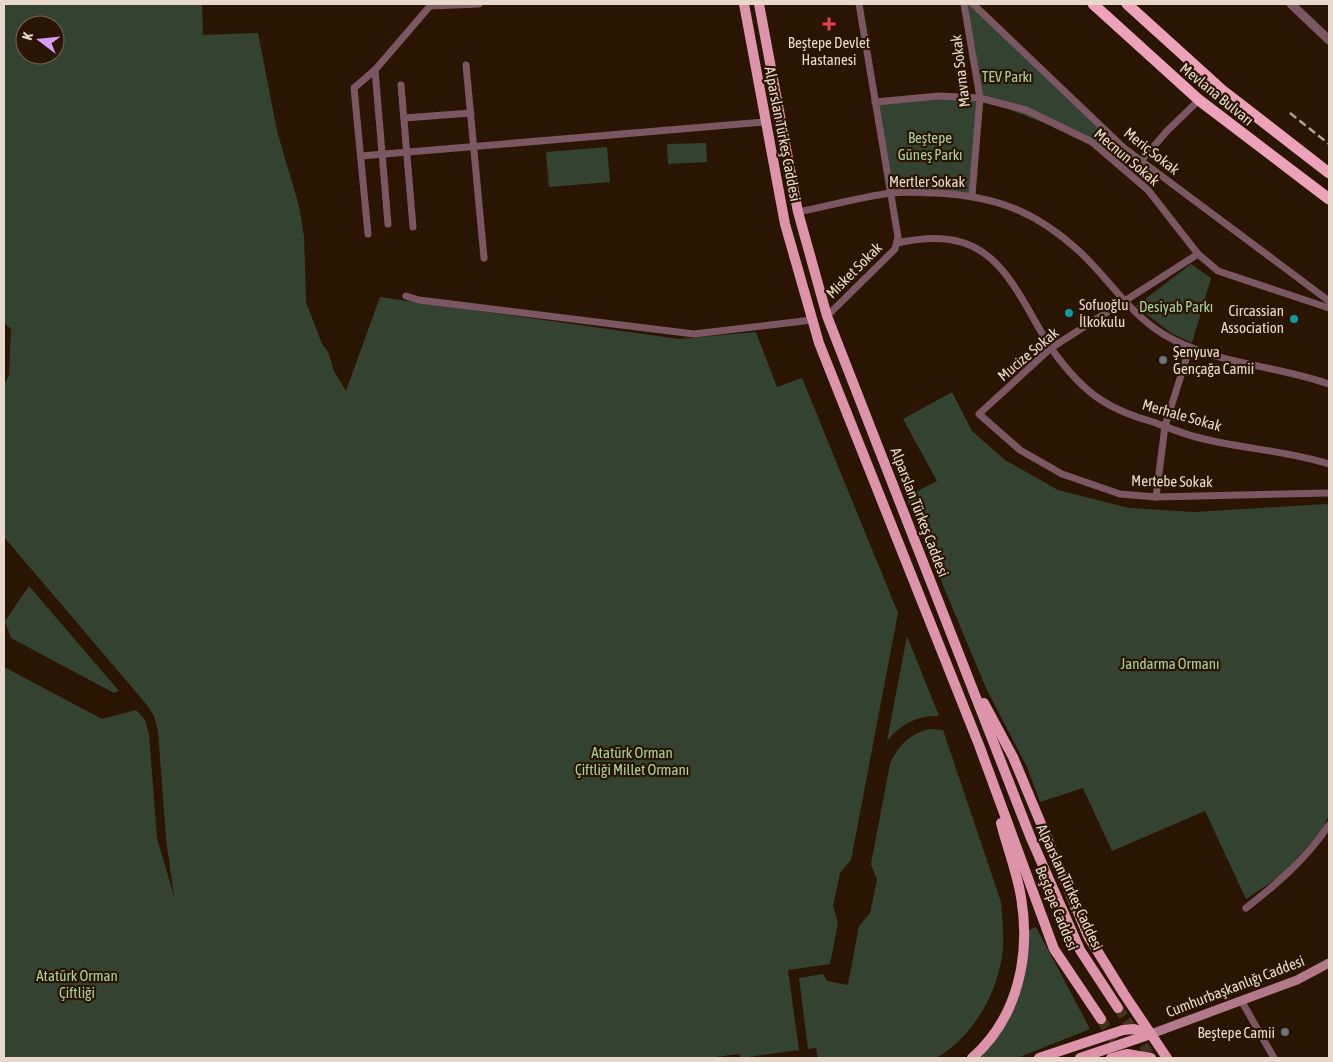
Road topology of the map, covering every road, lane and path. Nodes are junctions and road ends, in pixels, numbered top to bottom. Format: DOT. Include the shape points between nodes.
graph roads {
  1 [pos="479,4"];
  2 [pos="744,4"];
  3 [pos="759,4"];
  4 [pos="859,4"];
  5 [pos="964,4"];
  6 [pos="973,4"];
  7 [pos="1093,4"];
  8 [pos="1127,4"];
  9 [pos="1291,4"];
  10 [pos="1329,40"];
  11 [pos="466,65"];
  12 [pos="375,70"];
  13 [pos="401,85"];
  14 [pos="980,98"];
  15 [pos="1199,100"];
  16 [pos="875,102"];
  17 [pos="471,113"];
  18 [pos="404,118"];
  19 [pos="765,122"];
  20 [pos="474,146"];
  21 [pos="407,152"];
  22 [pos="382,154"];
  23 [pos="361,156"];
  24 [pos="1141,161"];
  25 [pos="1329,173"];
  26 [pos="892,193"];
  27 [pos="972,195"];
  28 [pos="1329,199"];
  29 [pos="798,212"];
  30 [pos="388,224"];
  31 [pos="413,227"];
  32 [pos="368,234"];
  33 [pos="896,243"];
  34 [pos="1198,254"];
  35 [pos="484,258"];
  36 [pos="406,296"];
  37 [pos="1123,301"];
  38 [pos="1329,301"];
  39 [pos="1329,308"];
  40 [pos="827,316"];
  41 [pos="812,320"];
  42 [pos="1190,347"];
  43 [pos="1051,348"];
  44 [pos="1329,384"];
  45 [pos="979,414"];
  46 [pos="1165,426"];
  47 [pos="1329,464"];
  48 [pos="1329,493"];
  49 [pos="1156,497"];
  50 [pos="966,670"];
  51 [pos="979,745"];
  52 [pos="1329,825"];
  53 [pos="1246,908"];
  54 [pos="1329,963"];
  55 [pos="1241,1000"];
  56 [pos="1118,1008"];
  57 [pos="1101,1019"];
  58 [pos="1151,1034"];
  59 [pos="972,1058"];
  60 [pos="1039,1058"];
  61 [pos="1080,1058"];
  62 [pos="1111,1058"];
  63 [pos="1151,1058"];
  64 [pos="1167,1058"];
  65 [pos="1274,1058"];
  1 -- 12 [label="street" via="430,6"];
  2 -- 19 [label="main road, Alparslan Türkeş Caddesi"];
  3 -- 29 [label="main road, Alparslan Türkeş Caddesi"];
  4 -- 16 [label="street, Misket Sokak"];
  5 -- 14 [label="street, Mavna Sokak"];
  6 -- 24 [label="street, Meriç Sokak"];
  7 -- 15 [label="highway, Mevlana Bulvarı"];
  8 -- 25 [label="highway, Mevlana Bulvarı" via="1222,90"];
  9 -- 10 [label="street"];
  11 -- 17 [label="street"];
  12 -- 22 [label="street"];
  12 -- 23 [label="street" via="354,88"];
  13 -- 18 [label="street"];
  14 -- 16 [label="street, Mecnun Sokak" via="939,96"];
  14 -- 27 [label="street, Mavna Sokak"];
  14 -- 34 [label="street, Mecnun Sokak" via="1026,110 1092,142 1148,190"];
  15 -- 24 [label="street" via="1166,131"];
  15 -- 28 [label="highway, Mevlana Bulvarı"];
  16 -- 26 [label="street, Misket Sokak"];
  17 -- 18 [label="street"];
  17 -- 20 [label="street"];
  18 -- 21 [label="street"];
  19 -- 20 [label="street"];
  19 -- 41 [label="main road, Alparslan Türkeş Caddesi" via="785,224"];
  20 -- 21 [label="street"];
  20 -- 35 [label="street"];
  21 -- 22 [label="street"];
  21 -- 31 [label="street"];
  22 -- 23 [label="street"];
  22 -- 30 [label="street"];
  23 -- 32 [label="street"];
  24 -- 38 [label="street, Meriç Sokak"];
  26 -- 27 [label="street, Mertler Sokak"];
  26 -- 29 [label="street, Mertler Sokak"];
  26 -- 33 [label="street, Misket Sokak"];
  27 -- 37 [label="street, Mertler Sokak" via="1023,210 1055,230 1081,252"];
  29 -- 40 [label="main road, Alparslan Türkeş Caddesi"];
  33 -- 40 [label="street, Misket Sokak" via="895,249"];
  33 -- 43 [label="street, Merhale Sokak" via="929,238 957,241 983,254 1013,283"];
  34 -- 37 [label="street, Mucize Sokak"];
  34 -- 39 [label="street, Mecnun Sokak" via="1218,271"];
  36 -- 41 [label="street" via="694,334"];
  37 -- 42 [label="street, Mertler Sokak" via="1162,333"];
  37 -- 43 [label="street, Mucize Sokak"];
  40 -- 50 [label="main road, Alparslan Türkeş Caddesi"];
  41 -- 51 [label="main road, Alparslan Türkeş Caddesi"];
  42 -- 44 [label="street, Mertler Sokak"];
  42 -- 46 [label="street"];
  43 -- 45 [label="street, Mucize Sokak"];
  43 -- 46 [label="street, Merhale Sokak" via="1076,380 1101,401"];
  45 -- 49 [label="street, Mertebe Sokak" via="1020,450 1062,474 1120,494"];
  46 -- 47 [label="street, Merhale Sokak" via="1197,437"];
  46 -- 49 [label="street"];
  48 -- 49 [label="street, Mertebe Sokak"];
  50 -- 56 [label="main road, Alparslan Türkeş Caddesi" via="1030,836 1080,950"];
  50 -- 58 [label="main road" via="1013,757 1088,936"];
  51 -- 57 [label="main road, Beştepe Caddesi" via="1054,949"];
  51 -- 59 [label="main road" via="1021,896 1025,940 1023,966 1009,1008"];
  52 -- 53 [label="street" via="1299,864"];
  54 -- 55 [label="main road, Cumhurbaşkanlığı Caddesi" via="1297,980"];
  55 -- 58 [label="main road, Cumhurbaşkanlığı Caddesi"];
  55 -- 65 [label="street"];
  58 -- 60 [label="main road" via="1124,1030"];
  58 -- 61 [label="main road"];
  58 -- 64 [label="main road"];
  62 -- 63 [label="main road" via="1127,1054"];
}
